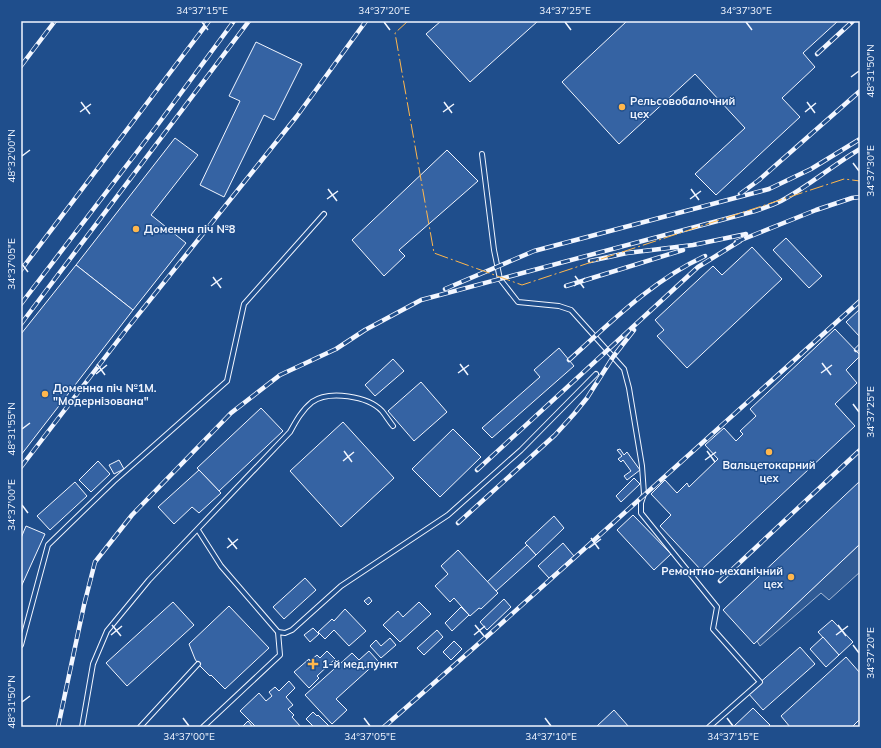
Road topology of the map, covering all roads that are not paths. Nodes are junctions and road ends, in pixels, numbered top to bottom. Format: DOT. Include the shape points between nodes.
graph roads {
  1 [pos="482,154"];
  2 [pos="324,214"];
  3 [pos="596,374"];
  4 [pos="393,426"];
  5 [pos="198,530"];
  6 [pos="278,632"];
  7 [pos="21,645"];
  8 [pos="198,664"];
  9 [pos="82,727"];
  10 [pos="140,727"];
  11 [pos="203,727"];
  12 [pos="709,727"];
  1 -- 12 [label="lane" via="500,279 518,302 559,306 571,310 624,368 642,466 644,494 641,513 717,607 713,629 760,682"];
  2 -- 7 [label="lane" via="244,304 227,381 114,481 48,545"];
  3 -- 6 [label="lane" via="521,450 448,515 341,586 292,630"];
  4 -- 5 [label="lane" via="381,410 367,401 339,395 313,401 303,410 290,432"];
  5 -- 6 [label="lane" via="221,566"];
  5 -- 9 [label="lane" via="149,580 107,631 93,664"];
  6 -- 11 [label="lane" via="280,654"];
  8 -- 10 [label="lane"];
}
